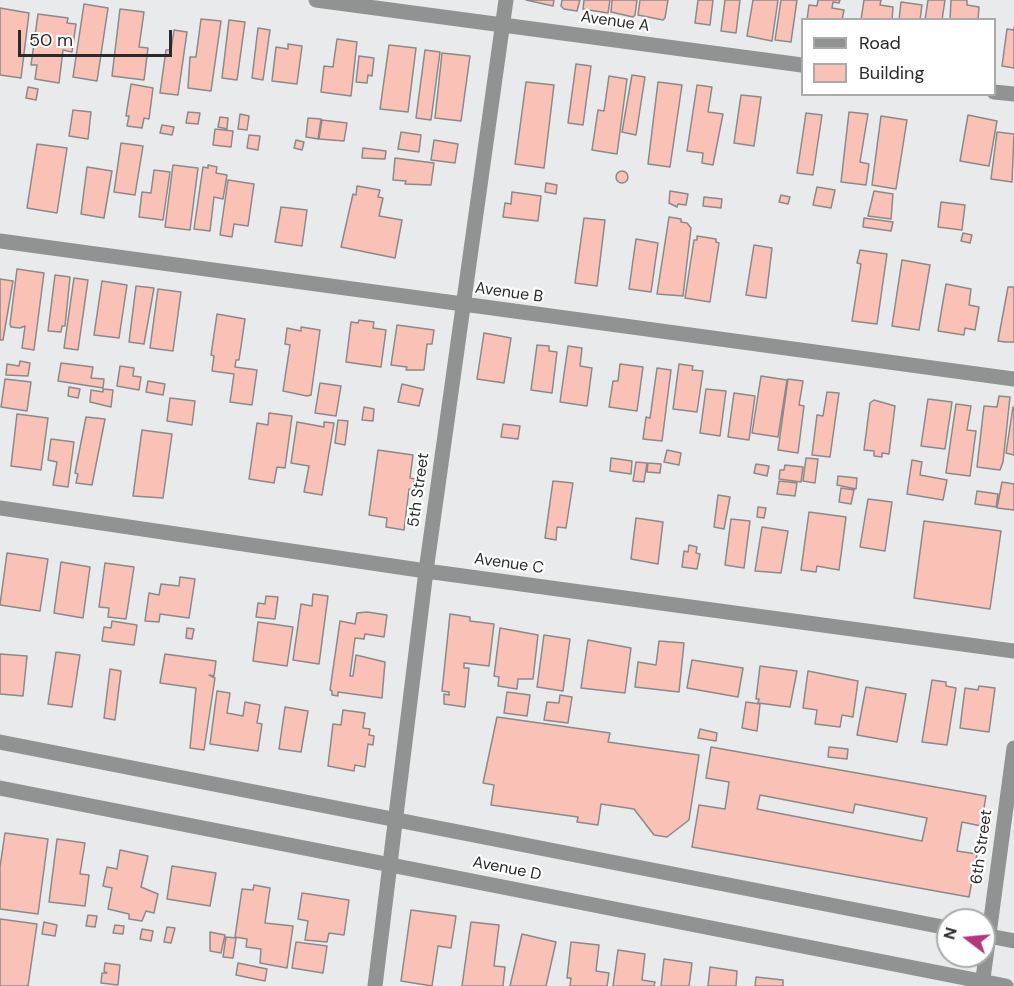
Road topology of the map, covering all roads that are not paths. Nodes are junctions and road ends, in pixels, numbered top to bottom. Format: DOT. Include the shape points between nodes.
graph roads {
  1 [pos="316,0"];
  2 [pos="506,0"];
  3 [pos="503,25"];
  4 [pos="801,66"];
  5 [pos="996,92"];
  6 [pos="1014,94"];
  7 [pos="0,241"];
  8 [pos="463,305"];
  9 [pos="1014,379"];
  10 [pos="0,508"];
  11 [pos="426,571"];
  12 [pos="1014,651"];
  13 [pos="0,742"];
  14 [pos="1014,748"];
  15 [pos="0,788"];
  16 [pos="397,819"];
  17 [pos="392,864"];
  18 [pos="990,908"];
  19 [pos="936,926"];
  20 [pos="996,938"];
  21 [pos="1014,941"];
  22 [pos="983,968"];
  23 [pos="982,984"];
  24 [pos="375,986"];
  25 [pos="1006,986"];
  1 -- 3 [label="street, Avenue A"];
  2 -- 3 [label="street, 5th Street"];
  3 -- 4 [label="street, Avenue A"];
  3 -- 8 [label="street, 5th Street"];
  5 -- 6 [label="street"];
  7 -- 8 [label="street, Avenue B"];
  8 -- 9 [label="street, Avenue B"];
  8 -- 11 [label="street, 5th Street"];
  10 -- 11 [label="street, Avenue C"];
  11 -- 12 [label="street, Avenue C"];
  11 -- 16 [label="street, 5th Street"];
  13 -- 16 [label="street, Avenue D"];
  14 -- 18 [label="street, 6th Street"];
  15 -- 17 [label="street, Avenue D"];
  16 -- 17 [label="street, 5th Street"];
  16 -- 19 [label="street, Avenue D"];
  17 -- 23 [label="street, Avenue D"];
  17 -- 24 [label="street, 5th Street"];
  20 -- 21 [label="street"];
  22 -- 23 [label="street, 6th Street"];
  23 -- 25 [label="street, Avenue D"];
}
